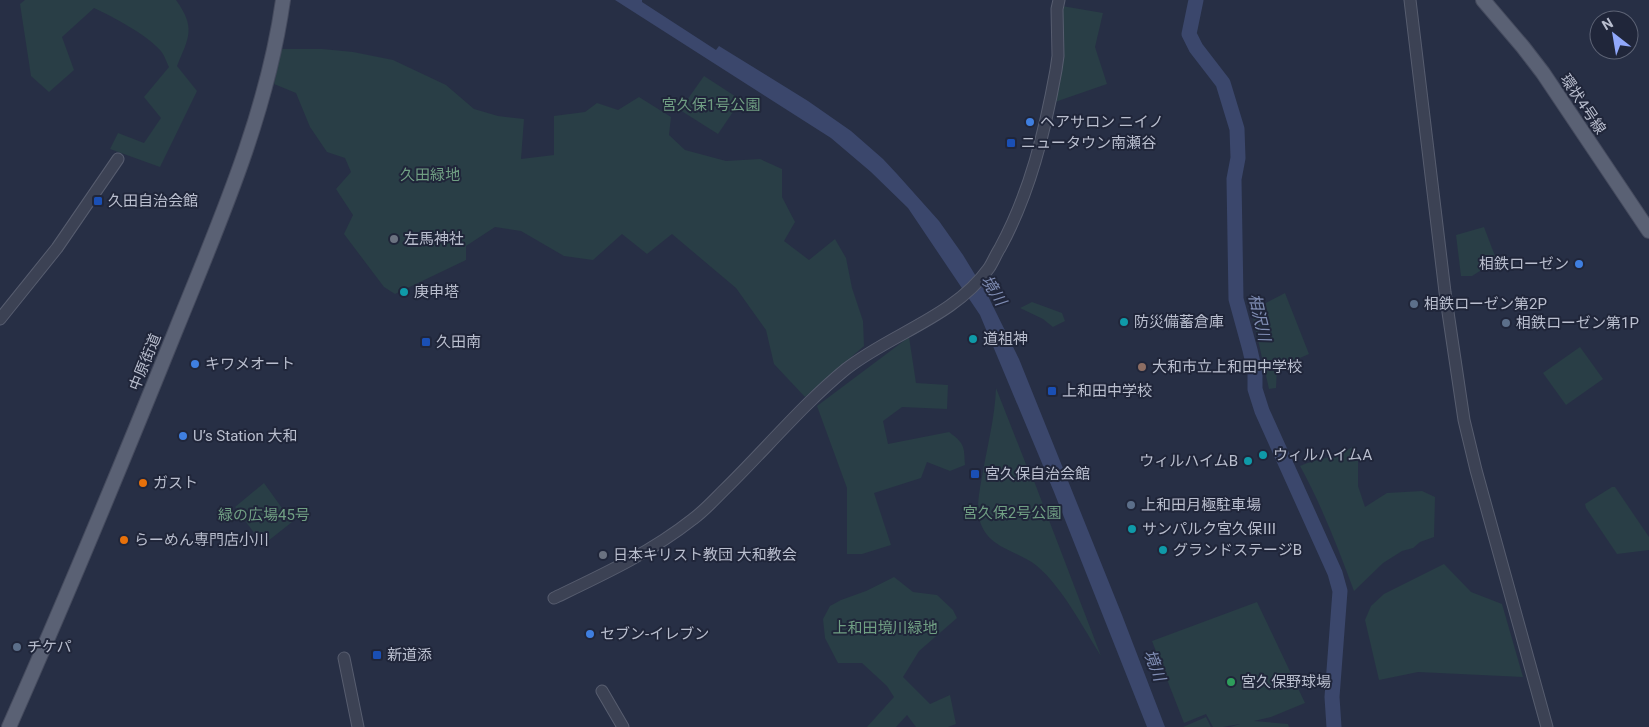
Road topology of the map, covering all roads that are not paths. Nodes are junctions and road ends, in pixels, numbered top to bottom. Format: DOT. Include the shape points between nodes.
graph roads {
  1 [pos="283,0"];
  2 [pos="1059,0"];
  3 [pos="1410,0"];
  4 [pos="1483,0"];
  5 [pos="118,160"];
  6 [pos="1649,231"];
  7 [pos="0,319"];
  8 [pos="554,598"];
  9 [pos="344,658"];
  10 [pos="602,691"];
  11 [pos="9,727"];
  12 [pos="358,727"];
  13 [pos="623,727"];
  14 [pos="1548,727"];
  1 -- 11 [label="main road, 中原街道" via="267,78 225,209 95,530"];
  2 -- 8 [label="street" via="1056,70 1034,166 1012,226 986,271 958,300 847,369 694,519 628,563"];
  3 -- 14 [label="street" via="1462,410"];
  4 -- 6 [label="main road, 環状4号線" via="1543,74"];
  5 -- 7 [label="street" via="57,248"];
  9 -- 12 [label="street"];
  10 -- 13 [label="street"];
}
